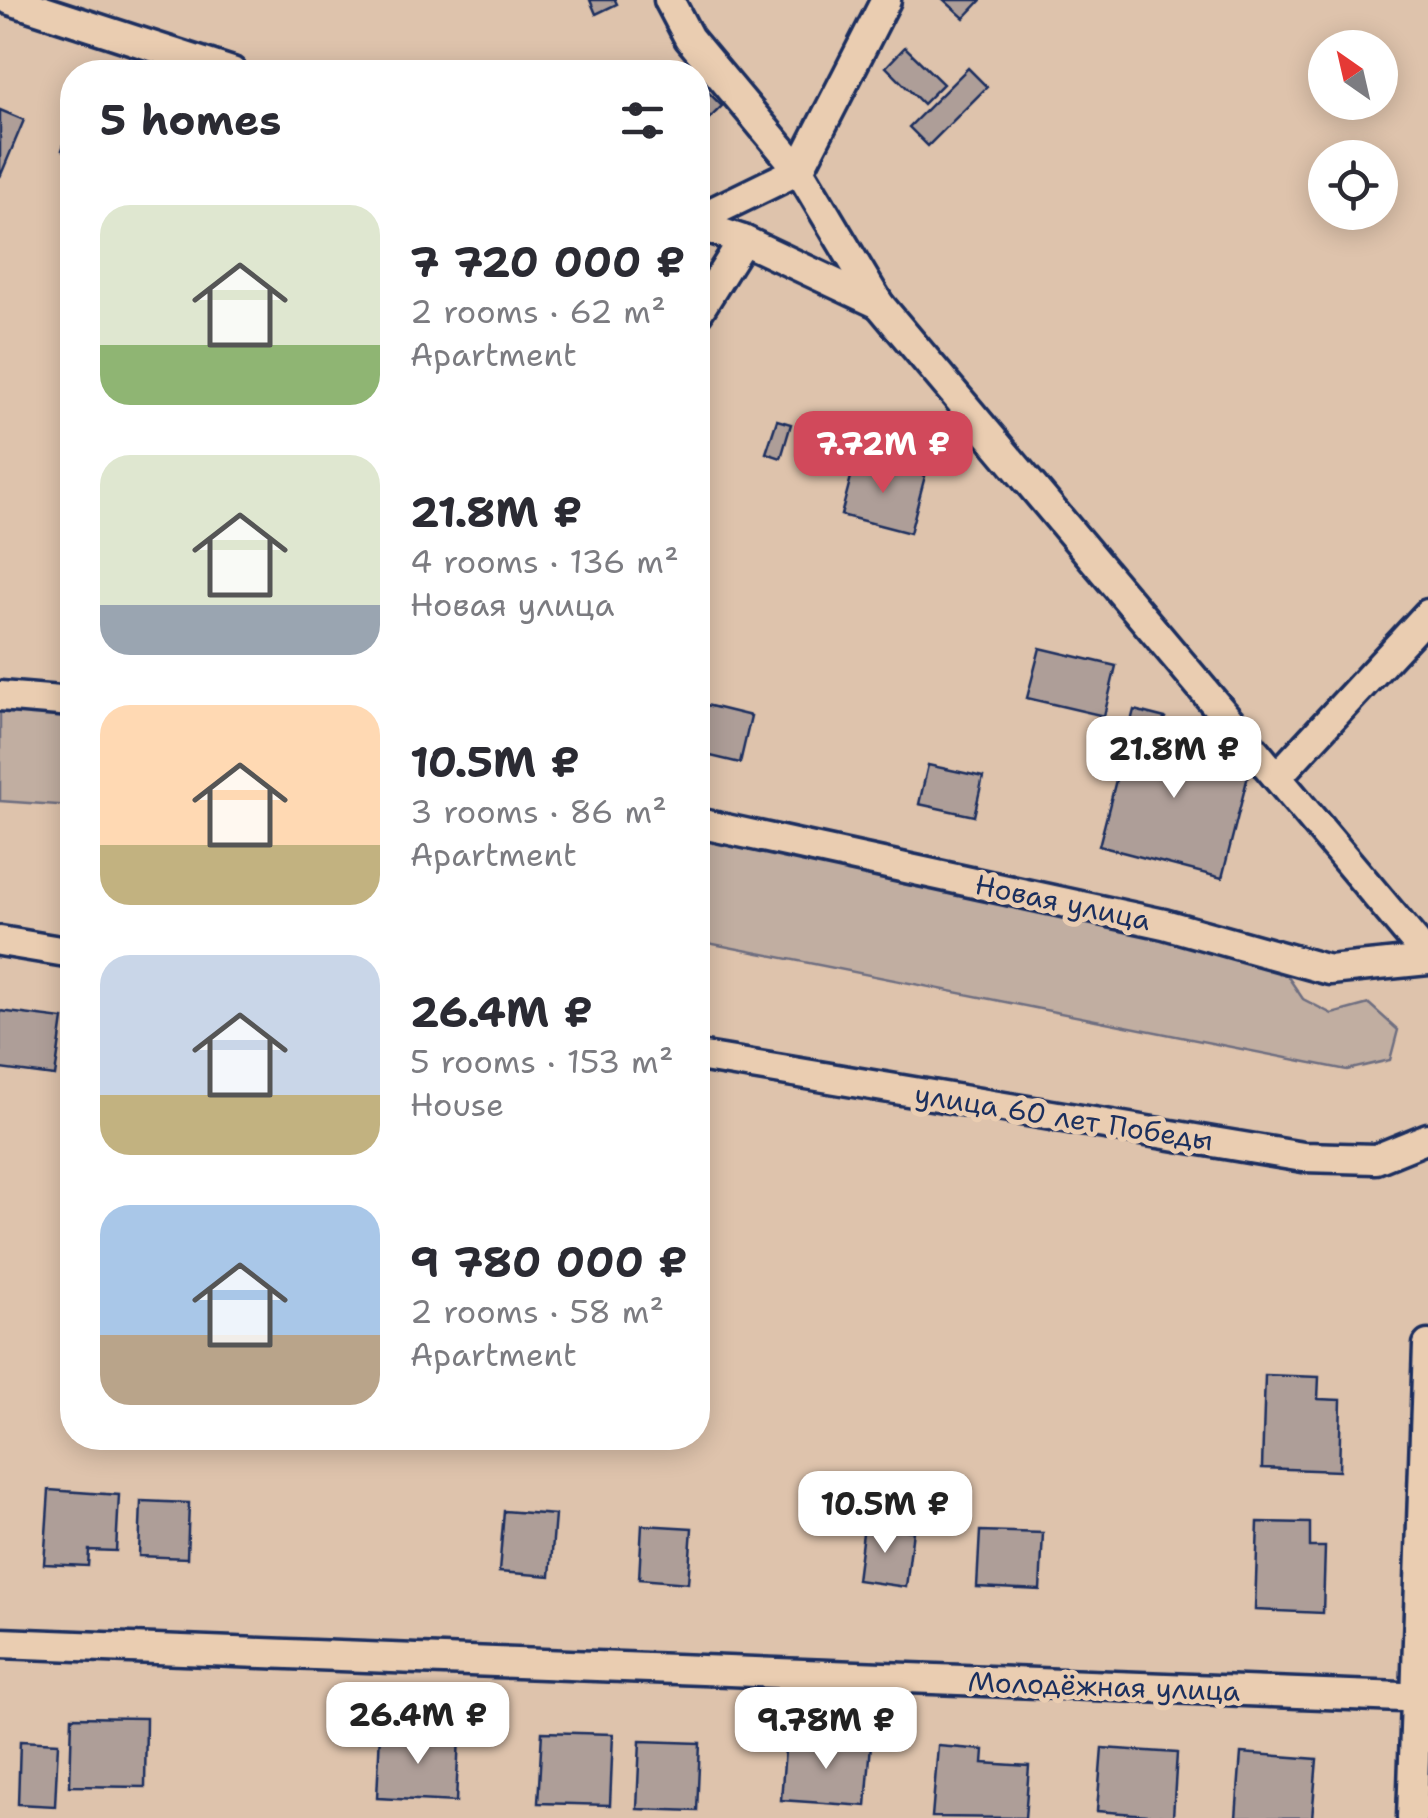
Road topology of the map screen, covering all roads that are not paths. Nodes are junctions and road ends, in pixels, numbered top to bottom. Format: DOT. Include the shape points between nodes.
graph roads {
  1 [pos="10,0"];
  2 [pos="669,0"];
  3 [pos="886,0"];
  4 [pos="195,60"];
  5 [pos="708,60"];
  6 [pos="710,62"];
  7 [pos="798,170"];
  8 [pos="710,216"];
  9 [pos="710,227"];
  10 [pos="743,240"];
  11 [pos="710,293"];
  12 [pos="879,304"];
  13 [pos="1428,614"];
  14 [pos="0,696"];
  15 [pos="60,701"];
  16 [pos="1277,776"];
  17 [pos="710,826"];
  18 [pos="0,942"];
  19 [pos="60,951"];
  20 [pos="1428,958"];
  21 [pos="710,1058"];
  22 [pos="1428,1138"];
  23 [pos="1428,1345"];
  24 [pos="0,1643"];
  25 [pos="1423,1698"];
  26 [pos="1412,1818"];
  1 -- 4 [label="street"];
  2 -- 5 [label="street"];
  3 -- 7 [label="street"];
  6 -- 7 [label="street"];
  7 -- 8 [label="street"];
  7 -- 12 [label="street"];
  9 -- 10 [label="street"];
  10 -- 11 [label="street"];
  10 -- 12 [label="street"];
  12 -- 16 [label="street"];
  13 -- 16 [label="street"];
  14 -- 15 [label="street"];
  16 -- 20 [label="street"];
  17 -- 20 [label="street, Новая улица" via="1164,924 1329,970"];
  18 -- 19 [label="street"];
  21 -- 22 [label="street, улица 60 лет Победы" via="1303,1156 1376,1159"];
  23 -- 25 [label="street"];
  24 -- 25 [label="street, Молодёжная улица"];
  25 -- 26 [label="street"];
}
